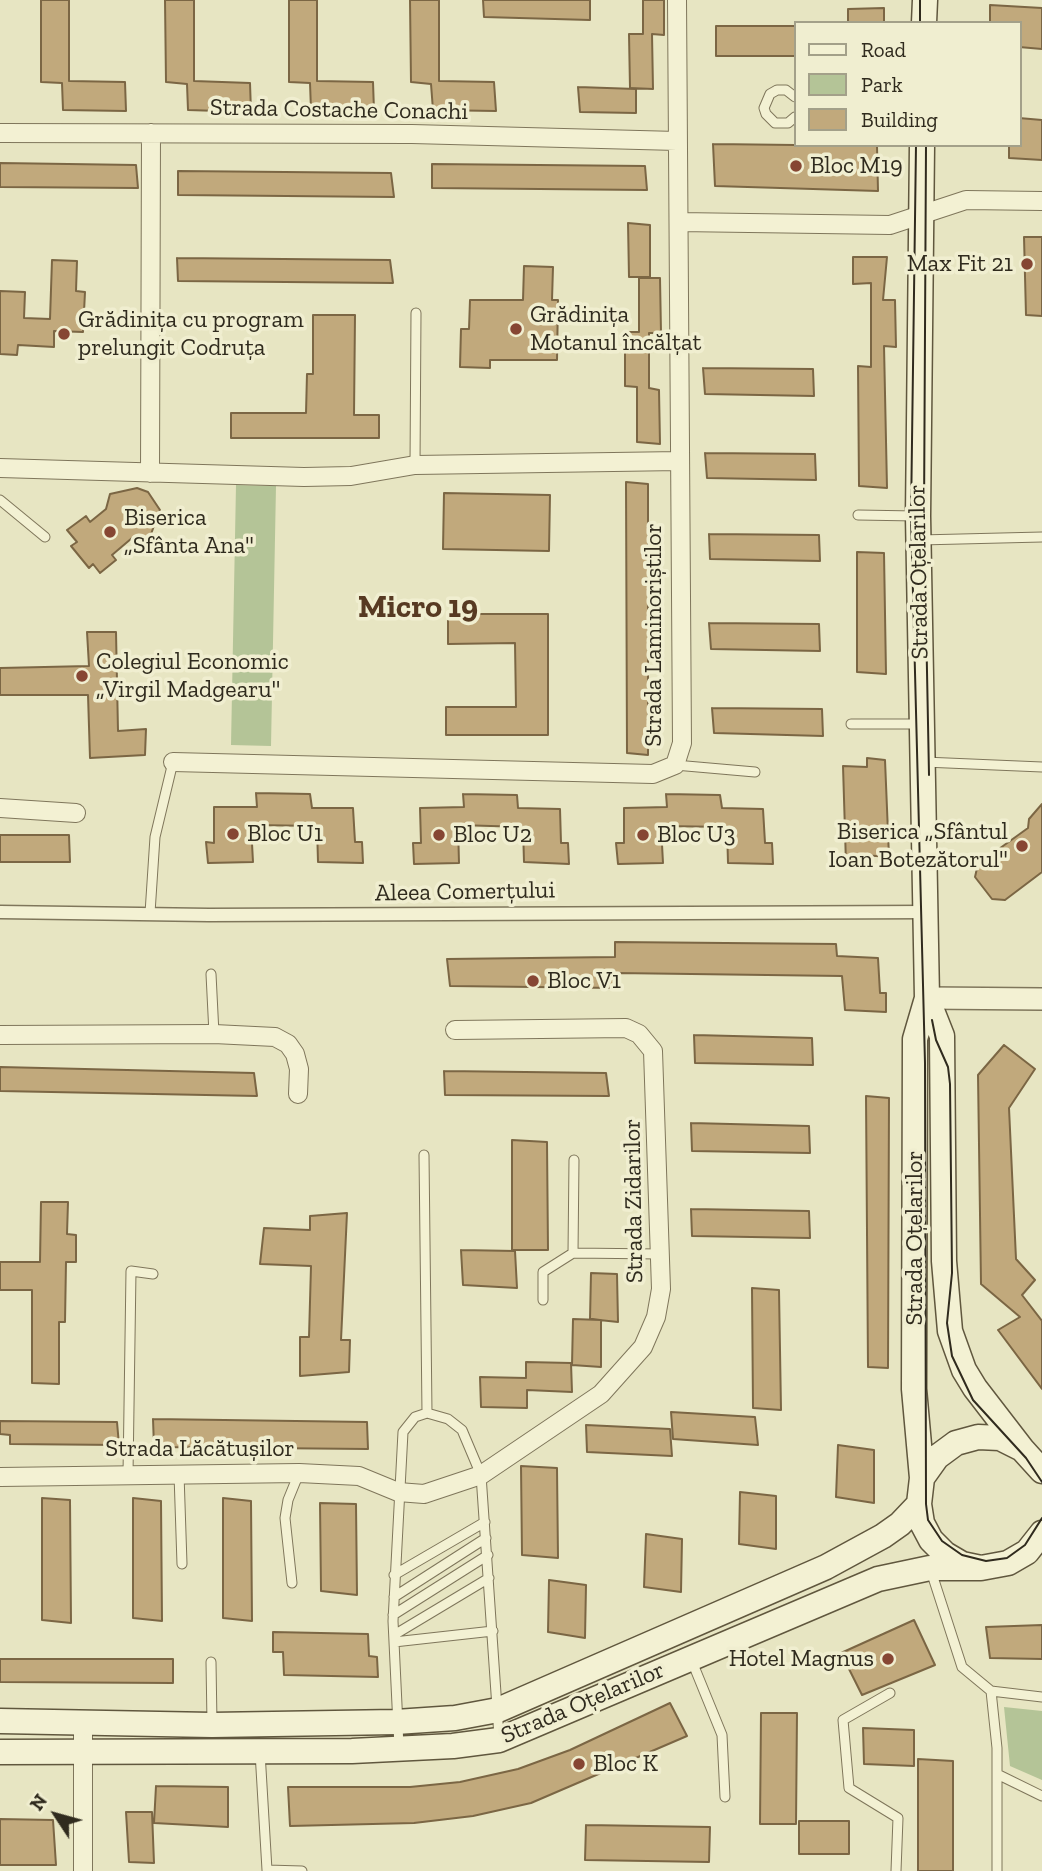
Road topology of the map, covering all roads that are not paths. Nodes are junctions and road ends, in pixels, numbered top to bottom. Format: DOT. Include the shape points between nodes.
graph roads {
  1 [pos="677,0"];
  2 [pos="925,0"];
  3 [pos="924,21"];
  4 [pos="794,96"];
  5 [pos="794,118"];
  6 [pos="0,133"];
  7 [pos="152,133"];
  8 [pos="677,141"];
  9 [pos="922,147"];
  10 [pos="1042,201"];
  11 [pos="921,216"];
  12 [pos="679,222"];
  13 [pos="416,313"];
  14 [pos="679,461"];
  15 [pos="415,465"];
  16 [pos="0,468"];
  17 [pos="150,473"];
  18 [pos="0,500"];
  19 [pos="858,515"];
  20 [pos="918,528"];
  21 [pos="45,537"];
  22 [pos="1042,537"];
  23 [pos="851,724"];
  24 [pos="922,724"];
  25 [pos="173,762"];
  26 [pos="923,762"];
  27 [pos="675,765"];
  28 [pos="1042,767"];
  29 [pos="755,772"];
  30 [pos="0,808"];
  31 [pos="76,813"];
  32 [pos="0,912"];
  33 [pos="928,912"];
  34 [pos="150,914"];
  35 [pos="211,974"];
  36 [pos="927,998"];
  37 [pos="1042,999"];
  38 [pos="455,1030"];
  39 [pos="214,1034"];
  40 [pos="0,1035"];
  41 [pos="298,1094"];
  42 [pos="424,1155"];
  43 [pos="574,1160"];
  44 [pos="573,1253"];
  45 [pos="661,1254"];
  46 [pos="153,1273"];
  47 [pos="543,1300"];
  48 [pos="427,1413"];
  49 [pos="1022,1449"];
  50 [pos="1042,1471"];
  51 [pos="299,1473"];
  52 [pos="128,1474"];
  53 [pos="179,1474"];
  54 [pos="481,1475"];
  55 [pos="0,1477"];
  56 [pos="922,1478"];
  57 [pos="398,1492"];
  58 [pos="919,1504"];
  59 [pos="485,1522"];
  60 [pos="1042,1532"];
  61 [pos="486,1538"];
  62 [pos="488,1555"];
  63 [pos="1008,1563"];
  64 [pos="182,1564"];
  65 [pos="1042,1565"];
  66 [pos="930,1568"];
  67 [pos="981,1568"];
  68 [pos="394,1574"];
  69 [pos="489,1578"];
  70 [pos="292,1583"];
  71 [pos="394,1597"];
  72 [pos="393,1615"];
  73 [pos="493,1631"];
  74 [pos="394,1639"];
  75 [pos="690,1658"];
  76 [pos="211,1662"];
  77 [pos="991,1691"];
  78 [pos="890,1693"];
  79 [pos="1042,1697"];
  80 [pos="498,1710"];
  81 [pos="0,1721"];
  82 [pos="83,1722"];
  83 [pos="396,1722"];
  84 [pos="212,1725"];
  85 [pos="499,1740"];
  86 [pos="399,1749"];
  87 [pos="260,1751"];
  88 [pos="0,1752"];
  89 [pos="83,1752"];
  90 [pos="997,1774"];
  91 [pos="1042,1796"];
  92 [pos="725,1797"];
  93 [pos="83,1871"];
  94 [pos="302,1871"];
  95 [pos="896,1871"];
  96 [pos="997,1871"];
  1 -- 8 [label="street, Strada Laminoriștilor"];
  2 -- 3 [label="main road"];
  4 -- 5 [label="lane" via="778,90 770,94 764,108 775,123"];
  6 -- 7 [label="street, Strada Costache Conachi"];
  7 -- 8 [label="street, Strada Costache Conachi"];
  7 -- 17 [label="street"];
  8 -- 12 [label="street, Strada Laminoriștilor"];
  9 -- 11 [label="main road, Strada Oțelarilor"];
  10 -- 11 [label="street" via="966,200"];
  11 -- 12 [label="street" via="890,225 841,227"];
  11 -- 20 [label="main road, Strada Oțelarilor"];
  12 -- 14 [label="street, Strada Laminoriștilor"];
  13 -- 15 [label="lane"];
  14 -- 15 [label="street"];
  14 -- 27 [label="street, Strada Laminoriștilor" via="681,743"];
  15 -- 17 [label="street" via="304,477"];
  16 -- 17 [label="street"];
  18 -- 21 [label="lane"];
  19 -- 20 [label="lane"];
  20 -- 22 [label="lane"];
  20 -- 24 [label="main road, Strada Oțelarilor"];
  23 -- 24 [label="lane"];
  24 -- 26 [label="main road, Strada Oțelarilor"];
  25 -- 27 [label="street, Strada Laminoriștilor" via="653,774"];
  25 -- 34 [label="lane" via="155,837"];
  26 -- 28 [label="lane"];
  26 -- 33 [label="main road, Strada Oțelarilor"];
  27 -- 29 [label="lane"];
  30 -- 31 [label="street"];
  32 -- 34 [label="street, Aleea Comerțului"];
  33 -- 34 [label="street, Aleea Comerțului"];
  33 -- 36 [label="main road, Strada Oțelarilor"];
  35 -- 39 [label="lane"];
  36 -- 37 [label="street"];
  36 -- 49 [label="main road, Strada Oțelarilor" via="942,1036 944,1261 950,1331 964,1370"];
  36 -- 56 [label="main road, Strada Oțelarilor" via="915,1039 914,1389"];
  38 -- 45 [label="street, Strada Zidarilor" via="626,1028 647,1041 655,1060"];
  39 -- 40 [label="street"];
  39 -- 41 [label="street" via="275,1037 288,1044 299,1069"];
  42 -- 48 [label="lane"];
  43 -- 44 [label="lane"];
  44 -- 45 [label="lane"];
  44 -- 47 [label="lane" via="543,1272"];
  45 -- 54 [label="street, Strada Zidarilor" via="656,1317 637,1354 601,1394"];
  46 -- 52 [label="lane" via="131,1271"];
  48 -- 54 [label="lane" via="448,1419 463,1430"];
  48 -- 57 [label="lane" via="415,1417 403,1432"];
  49 -- 50 [label="main road, Strada Oțelarilor"];
  49 -- 56 [label="main road" via="1000,1438 956,1443 937,1457"];
  51 -- 53 [label="street, Strada Lăcătușilor"];
  51 -- 57 [label="street, Strada Lăcătușilor" via="359,1476"];
  51 -- 70 [label="lane" via="285,1518"];
  52 -- 53 [label="street, Strada Lăcătușilor"];
  52 -- 55 [label="street, Strada Lăcătușilor"];
  53 -- 64 [label="lane"];
  54 -- 57 [label="street, Strada Zidarilor" via="436,1492"];
  54 -- 59 [label="lane"];
  56 -- 58 [label="main road, Strada Oțelarilor"];
  57 -- 68 [label="lane"];
  58 -- 67 [label="main road" via="922,1523 944,1554"];
  58 -- 80 [label="main road, Strada Oțelarilor" via="883,1536 826,1567"];
  59 -- 61 [label="lane"];
  59 -- 68 [label="lane"];
  60 -- 63 [label="main road" via="1027,1552"];
  61 -- 62 [label="lane"];
  61 -- 71 [label="lane"];
  62 -- 69 [label="lane"];
  62 -- 72 [label="lane"];
  63 -- 65 [label="main road"];
  63 -- 67 [label="main road, Strada Oțelarilor"];
  66 -- 67 [label="main road, Strada Oțelarilor"];
  66 -- 75 [label="main road, Strada Oțelarilor" via="878,1579"];
  66 -- 77 [label="lane" via="962,1667"];
  68 -- 71 [label="lane"];
  69 -- 73 [label="lane"];
  69 -- 74 [label="lane"];
  71 -- 72 [label="lane"];
  72 -- 74 [label="lane"];
  73 -- 74 [label="lane"];
  73 -- 80 [label="lane"];
  74 -- 83 [label="lane"];
  75 -- 85 [label="main road, Strada Oțelarilor"];
  75 -- 92 [label="lane" via="722,1735"];
  76 -- 84 [label="lane"];
  77 -- 79 [label="lane"];
  77 -- 90 [label="lane"];
  78 -- 95 [label="lane" via="843,1720 849,1787 898,1818"];
  80 -- 83 [label="main road, Strada Oțelarilor"];
  80 -- 85 [label="lane"];
  81 -- 82 [label="main road, Strada Oțelarilor"];
  82 -- 84 [label="main road, Strada Oțelarilor"];
  82 -- 89 [label="street"];
  83 -- 84 [label="main road, Strada Oțelarilor"];
  83 -- 86 [label="lane"];
  85 -- 86 [label="main road, Strada Oțelarilor"];
  86 -- 87 [label="main road, Strada Oțelarilor"];
  87 -- 89 [label="main road, Strada Oțelarilor"];
  87 -- 94 [label="lane" via="267,1870"];
  88 -- 89 [label="main road, Strada Oțelarilor"];
  89 -- 93 [label="street"];
  90 -- 91 [label="lane"];
  90 -- 96 [label="lane"];
}
